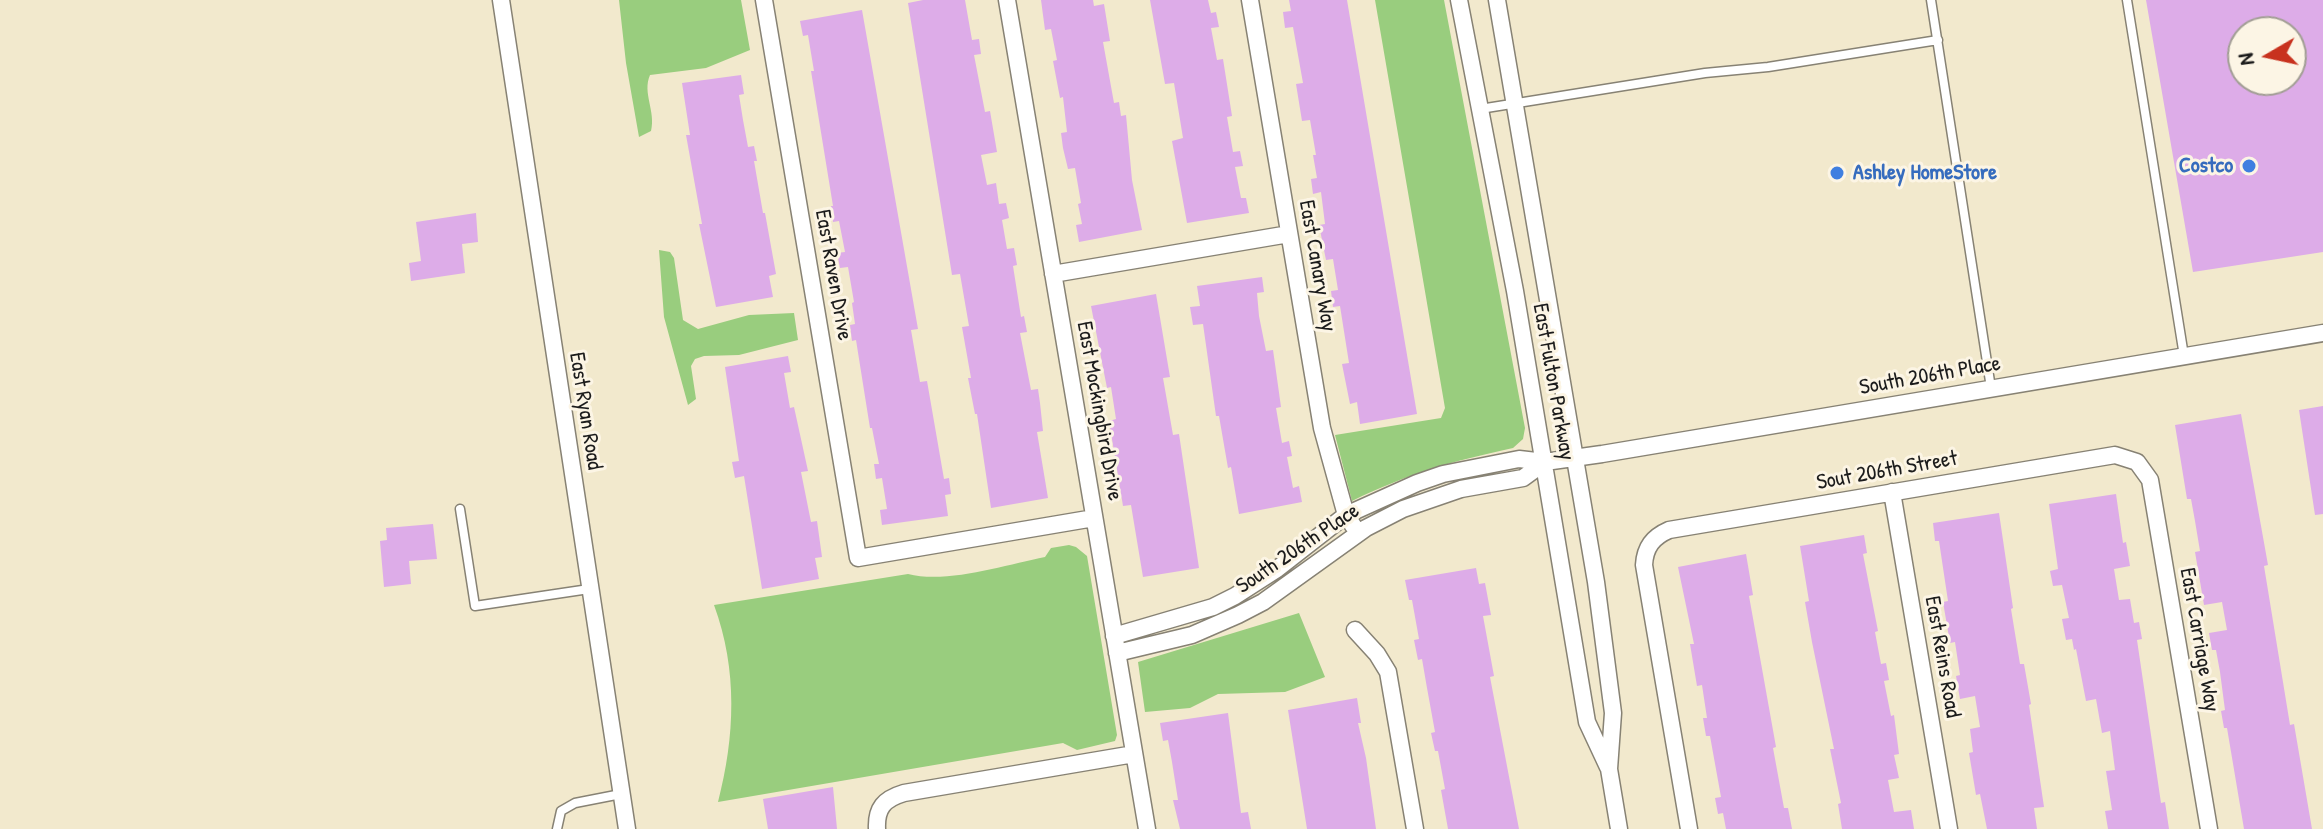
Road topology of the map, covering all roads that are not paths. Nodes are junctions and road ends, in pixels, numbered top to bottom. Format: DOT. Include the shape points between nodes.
graph roads {
  1 [pos="501,0"];
  2 [pos="764,0"];
  3 [pos="1007,0"];
  4 [pos="1250,0"];
  5 [pos="1459,0"];
  6 [pos="1497,0"];
  7 [pos="1931,0"];
  8 [pos="2127,0"];
  9 [pos="1938,40"];
  10 [pos="1514,104"];
  11 [pos="1480,109"];
  12 [pos="1289,234"];
  13 [pos="1053,274"];
  14 [pos="2323,333"];
  15 [pos="2184,356"];
  16 [pos="1991,388"];
  17 [pos="1574,457"];
  18 [pos="1545,462"];
  19 [pos="2137,462"];
  20 [pos="1892,492"];
  21 [pos="460,509"];
  22 [pos="1346,515"];
  23 [pos="1094,518"];
  24 [pos="1358,533"];
  25 [pos="589,589"];
  26 [pos="1355,630"];
  27 [pos="1116,645"];
  28 [pos="1134,754"];
  29 [pos="1609,769"];
  30 [pos="621,794"];
  31 [pos="557,829"];
  32 [pos="627,829"];
  33 [pos="877,829"];
  34 [pos="1147,829"];
  35 [pos="1415,829"];
  36 [pos="1619,829"];
  37 [pos="1689,829"];
  38 [pos="1949,829"];
  39 [pos="2209,829"];
  1 -- 25 [label="street, East Ryan Road"];
  2 -- 23 [label="street, East Raven Drive" via="858,558"];
  3 -- 13 [label="street, East Mockingbird Drive"];
  4 -- 12 [label="street, East Canary Way"];
  5 -- 11 [label="street, East Fulton Parkway"];
  6 -- 10 [label="street, East Fulton Parkway"];
  7 -- 9 [label="lane"];
  8 -- 15 [label="lane"];
  9 -- 10 [label="lane"];
  9 -- 16 [label="lane"];
  10 -- 11 [label="lane"];
  10 -- 17 [label="street, East Fulton Parkway"];
  11 -- 18 [label="street, East Fulton Parkway"];
  12 -- 13 [label="street"];
  12 -- 22 [label="street, East Canary Way" via="1322,428"];
  13 -- 23 [label="street, East Mockingbird Drive"];
  14 -- 15 [label="street, South 206th Place"];
  15 -- 16 [label="street, South 206th Place"];
  16 -- 17 [label="street, South 206th Place"];
  17 -- 18 [label="street, South 206th Place"];
  17 -- 29 [label="street, East Fulton Parkway" via="1613,713"];
  18 -- 22 [label="street, South 206th Place" via="1519,459 1443,474"];
  18 -- 24 [label="street, South 206th Place" via="1523,478 1461,489 1403,509"];
  18 -- 29 [label="street, East Fulton Parkway" via="1587,722"];
  19 -- 20 [label="street, Sout 206th Street" via="2115,455"];
  19 -- 39 [label="street, East Carriage Way" via="2150,480"];
  20 -- 37 [label="street, Sout 206th Street" via="1669,530 1649,546 1644,565"];
  20 -- 38 [label="street, East Reins Road"];
  21 -- 25 [label="lane" via="475,606"];
  22 -- 24 [label="street, East Canary Way"];
  22 -- 27 [label="street, South 206th Place" via="1235,596"];
  23 -- 27 [label="street, East Mockingbird Drive"];
  24 -- 27 [label="street, South 206th Place" via="1238,615 1192,635"];
  25 -- 30 [label="street, East Ryan Road"];
  26 -- 35 [label="street" via="1388,672"];
  27 -- 28 [label="street, East Mockingbird Drive"];
  28 -- 33 [label="street" via="890,797 881,806"];
  28 -- 34 [label="street, East Mockingbird Drive"];
  29 -- 36 [label="street, East Fulton Parkway"];
  30 -- 31 [label="lane" via="575,803 561,811"];
  30 -- 32 [label="street, East Ryan Road"];
}
